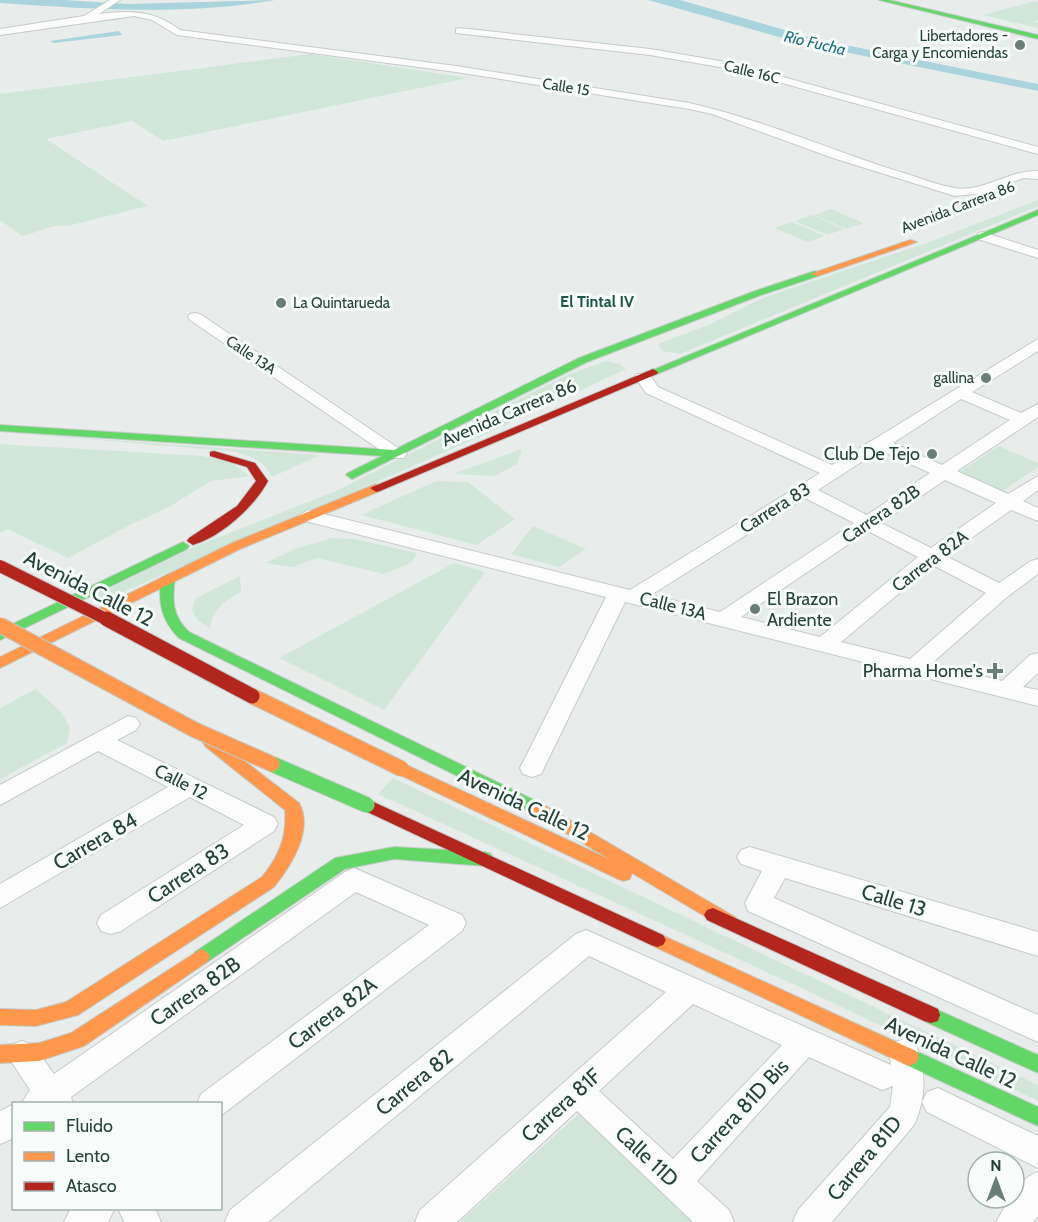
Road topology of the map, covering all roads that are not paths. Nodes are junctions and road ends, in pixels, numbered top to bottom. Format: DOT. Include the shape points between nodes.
graph roads {
  1 [pos="116,0"];
  2 [pos="882,0"];
  3 [pos="904,0"];
  4 [pos="86,18"];
  5 [pos="459,31"];
  6 [pos="1038,31"];
  7 [pos="0,32"];
  8 [pos="1038,37"];
  9 [pos="1038,151"];
  10 [pos="1038,175"];
  11 [pos="1038,212"];
  12 [pos="929,236"];
  13 [pos="983,236"];
  14 [pos="1038,254"];
  15 [pos="195,317"];
  16 [pos="658,331"];
  17 [pos="1038,344"];
  18 [pos="690,358"];
  19 [pos="583,360"];
  20 [pos="633,367"];
  21 [pos="960,393"];
  22 [pos="1030,414"];
  23 [pos="0,428"];
  24 [pos="0,439"];
  25 [pos="879,443"];
  26 [pos="398,454"];
  27 [pos="833,472"];
  28 [pos="943,472"];
  29 [pos="338,482"];
  30 [pos="1038,482"];
  31 [pos="804,490"];
  32 [pos="1009,502"];
  33 [pos="1038,515"];
  34 [pos="255,516"];
  35 [pos="308,516"];
  36 [pos="866,524"];
  37 [pos="193,541"];
  38 [pos="932,556"];
  39 [pos="1038,565"];
  40 [pos="0,566"];
  41 [pos="168,578"];
  42 [pos="1000,592"];
  43 [pos="627,594"];
  44 [pos="724,619"];
  45 [pos="0,625"];
  46 [pos="0,636"];
  47 [pos="825,644"];
  48 [pos="1038,660"];
  49 [pos="0,663"];
  50 [pos="914,667"];
  51 [pos="1006,690"];
  52 [pos="1038,698"];
  53 [pos="128,724"];
  54 [pos="195,730"];
  55 [pos="98,741"];
  56 [pos="531,768"];
  57 [pos="189,786"];
  58 [pos="0,796"];
  59 [pos="265,824"];
  60 [pos="750,856"];
  61 [pos="485,859"];
  62 [pos="778,865"];
  63 [pos="354,879"];
  64 [pos="0,897"];
  65 [pos="729,922"];
  66 [pos="111,923"];
  67 [pos="1038,944"];
  68 [pos="689,989"];
  69 [pos="0,1017"];
  70 [pos="1038,1029"];
  71 [pos="805,1041"];
  72 [pos="904,1053"];
  73 [pos="11,1054"];
  74 [pos="1038,1064"];
  75 [pos="882,1076"];
  76 [pos="577,1090"];
  77 [pos="48,1100"];
  78 [pos="215,1102"];
  79 [pos="938,1102"];
  80 [pos="1038,1117"];
  81 [pos="1038,1153"];
  82 [pos="674,1182"];
  83 [pos="1038,1188"];
  84 [pos="98,1210"];
  85 [pos="135,1210"];
  86 [pos="81,1222"];
  87 [pos="144,1222"];
  88 [pos="242,1222"];
  89 [pos="432,1222"];
  90 [pos="717,1222"];
  91 [pos="810,1222"];
  92 [pos="1013,1222"];
  1 -- 4 [label="street"];
  2 -- 8 [label="main road"];
  3 -- 6 [label="main road"];
  4 -- 7 [label="street, Calle 15"];
  4 -- 10 [label="street, Calle 15" via="154,15 177,32 456,69 689,106 955,192 980,190 1022,174"];
  5 -- 9 [label="street, Calle 16C" via="650,52 732,66"];
  11 -- 13 [label="main road, Avenida Carrera 86"];
  12 -- 16 [label="main road, Avenida Carrera 86"];
  13 -- 14 [label="street"];
  13 -- 18 [label="main road, Avenida Carrera 86"];
  15 -- 26 [label="street, Calle 13A"];
  16 -- 18 [label="main road" via="654,351"];
  16 -- 19 [label="main road, Avenida Carrera 86"];
  17 -- 21 [label="street, Carrera 83"];
  18 -- 20 [label="main road, Avenida Carrera 86"];
  19 -- 20 [label="main road" via="609,358"];
  19 -- 26 [label="main road, Avenida Carrera 86"];
  20 -- 27 [label="street" via="652,390"];
  20 -- 35 [label="main road, Avenida Carrera 86" via="620,387"];
  21 -- 22 [label="street"];
  21 -- 25 [label="street, Carrera 83"];
  22 -- 28 [label="street, Carrera 82B"];
  23 -- 26 [label="main road"];
  24 -- 37 [label="main road" via="209,453 251,465 262,482 259,493"];
  25 -- 27 [label="street, Carrera 83"];
  25 -- 28 [label="street"];
  26 -- 29 [label="main road, Avenida Carrera 86"];
  27 -- 31 [label="street, Carrera 83"];
  28 -- 32 [label="street"];
  28 -- 36 [label="street, Carrera 82B"];
  30 -- 32 [label="street, Carrera 82A"];
  31 -- 36 [label="street"];
  31 -- 43 [label="street, Carrera 83"];
  32 -- 33 [label="street"];
  32 -- 38 [label="street, Carrera 82A"];
  34 -- 37 [label="main road"];
  35 -- 41 [label="main road, Avenida Carrera 86"];
  35 -- 43 [label="street, Calle 13A"];
  36 -- 38 [label="street"];
  36 -- 44 [label="street, Carrera 82B"];
  37 -- 46 [label="main road"];
  38 -- 42 [label="street"];
  38 -- 47 [label="street, Carrera 82A"];
  39 -- 42 [label="street"];
  40 -- 65 [label="main road, Avenida Calle 12, bridge" via="215,678 506,820"];
  41 -- 49 [label="main road, Avenida Carrera 86"];
  41 -- 65 [label="main road" via="166,613 184,635 550,815"];
  42 -- 50 [label="street"];
  43 -- 44 [label="street, Calle 13A"];
  43 -- 56 [label="street"];
  44 -- 47 [label="street, Calle 13A"];
  45 -- 54 [label="main road, Avenida Calle 12, bridge"];
  47 -- 50 [label="street, Calle 13A"];
  48 -- 51 [label="street"];
  50 -- 51 [label="street, Calle 13A"];
  51 -- 52 [label="street, Calle 13A"];
  53 -- 55 [label="street"];
  54 -- 61 [label="main road, Avenida Calle 12, bridge"];
  54 -- 69 [label="main road" via="293,807 297,828 293,850 283,865 267,882 71,1009 45,1018"];
  55 -- 57 [label="street, Calle 12"];
  55 -- 58 [label="street"];
  57 -- 59 [label="street, Calle 12"];
  57 -- 64 [label="street, Carrera 84"];
  59 -- 66 [label="street, Carrera 83"];
  60 -- 62 [label="street, Calle 13"];
  61 -- 72 [label="main road, Avenida Calle 12"];
  61 -- 73 [label="main road" via="381,851 340,863 76,1040 49,1050"];
  62 -- 67 [label="street, Calle 13"];
  62 -- 70 [label="street" via="758,903"];
  63 -- 77 [label="street, Carrera 82B"];
  63 -- 78 [label="street, Carrera 82A" via="452,923"];
  65 -- 74 [label="main road, Avenida Calle 12"];
  68 -- 71 [label="street"];
  68 -- 76 [label="street, Carrera 81F"];
  68 -- 88 [label="street, Carrera 82" via="586,942"];
  71 -- 75 [label="street"];
  71 -- 82 [label="street, Carrera 81D Bis"];
  72 -- 80 [label="main road, Avenida Calle 12"];
  72 -- 91 [label="street, Carrera 81D" via="909,1095 903,1115"];
  73 -- 77 [label="street"];
  76 -- 82 [label="street, Calle 11D"];
  76 -- 89 [label="street, Carrera 81F"];
  79 -- 81 [label="street"];
  82 -- 90 [label="street, Calle 11D"];
  83 -- 92 [label="street"];
  84 -- 86 [label="street"];
  85 -- 87 [label="street"];
}
